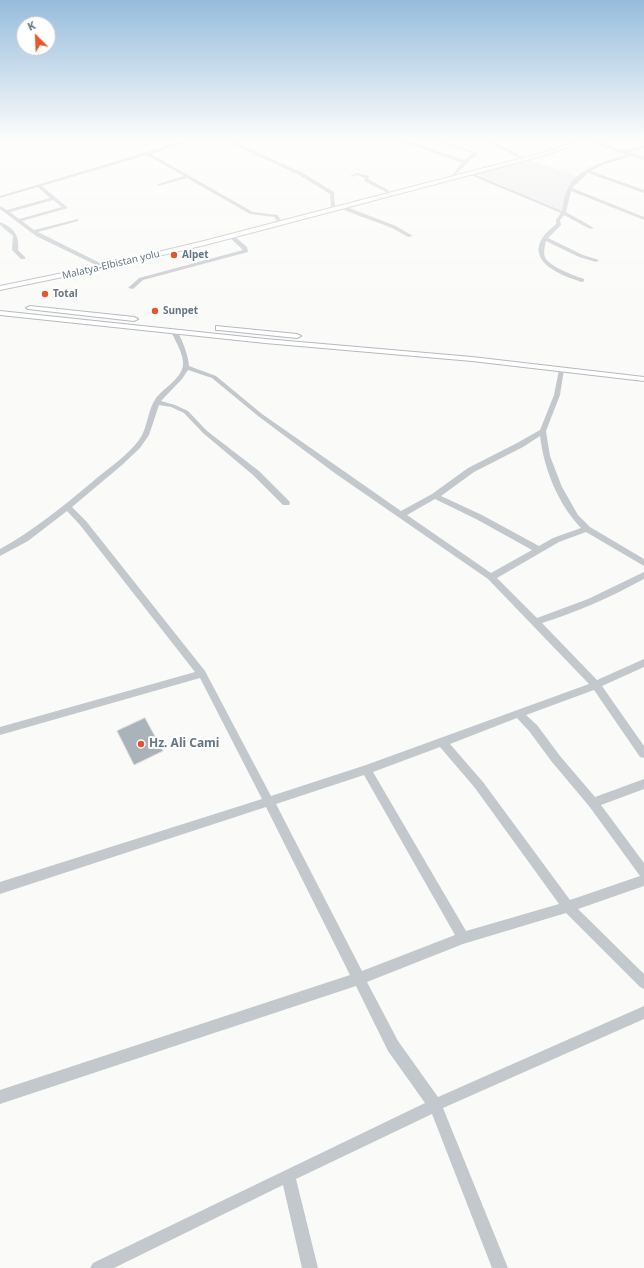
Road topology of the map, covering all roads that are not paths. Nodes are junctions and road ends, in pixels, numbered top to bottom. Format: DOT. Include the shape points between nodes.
graph roads {
  1 [pos="54,198"];
  2 [pos="227,198"];
  3 [pos="332,198"];
  4 [pos="362,198"];
  5 [pos="376,198"];
  6 [pos="528,198"];
  7 [pos="567,198"];
  8 [pos="593,198"];
  9 [pos="333,206"];
  10 [pos="0,207"];
  11 [pos="342,207"];
  12 [pos="8,211"];
  13 [pos="564,213"];
  14 [pos="644,219"];
  15 [pos="20,220"];
  16 [pos="76,220"];
  17 [pos="279,220"];
  18 [pos="0,223"];
  19 [pos="592,228"];
  20 [pos="33,232"];
  21 [pos="231,236"];
  22 [pos="410,236"];
  23 [pos="544,238"];
  24 [pos="23,258"];
  25 [pos="596,260"];
  26 [pos="98,264"];
  27 [pos="582,280"];
  28 [pos="0,284"];
  29 [pos="0,288"];
  30 [pos="131,288"];
  31 [pos="0,306"];
  32 [pos="0,313"];
  33 [pos="140,320"];
  34 [pos="162,322"];
  35 [pos="174,331"];
  36 [pos="186,367"];
  37 [pos="562,370"];
  38 [pos="644,372"];
  39 [pos="644,379"];
  40 [pos="157,402"];
  41 [pos="543,431"];
  42 [pos="435,496"];
  43 [pos="286,503"];
  44 [pos="66,507"];
  45 [pos="401,516"];
  46 [pos="586,530"];
  47 [pos="539,550"];
  48 [pos="0,553"];
  49 [pos="644,563"];
  50 [pos="644,575"];
  51 [pos="491,576"];
  52 [pos="535,622"];
  53 [pos="644,663"];
  54 [pos="202,674"];
  55 [pos="596,685"];
  56 [pos="518,713"];
  57 [pos="0,731"];
  58 [pos="442,742"];
  59 [pos="644,754"];
  60 [pos="366,770"];
  61 [pos="644,784"];
  62 [pos="269,802"];
  63 [pos="593,803"];
  64 [pos="644,872"];
  65 [pos="644,880"];
  66 [pos="0,888"];
  67 [pos="568,907"];
  68 [pos="463,938"];
  69 [pos="360,978"];
  70 [pos="644,983"];
  71 [pos="644,1012"];
  72 [pos="0,1097"];
  73 [pos="435,1105"];
  74 [pos="288,1175"];
  75 [pos="98,1268"];
  76 [pos="310,1268"];
  77 [pos="500,1268"];
  1 -- 12 [label="street"];
  1 -- 15 [label="street" via="66,208"];
  2 -- 17 [label="street" via="252,213 276,216"];
  3 -- 9 [label="street"];
  4 -- 9 [label="main road, Malatya-Elbistan yolu"];
  5 -- 11 [label="main road, Malatya-Elbistan yolu"];
  6 -- 13 [label="street"];
  7 -- 13 [label="street"];
  8 -- 14 [label="street"];
  9 -- 17 [label="main road, Malatya-Elbistan yolu"];
  10 -- 12 [label="street"];
  11 -- 21 [label="main road, Malatya-Elbistan yolu"];
  11 -- 22 [label="street" via="402,230"];
  12 -- 15 [label="street"];
  13 -- 19 [label="street"];
  13 -- 23 [label="street" via="558,220 559,224"];
  15 -- 20 [label="street"];
  16 -- 20 [label="street"];
  17 -- 26 [label="main road, Malatya-Elbistan yolu"];
  18 -- 24 [label="street" via="16,237 15,250"];
  20 -- 26 [label="street"];
  21 -- 29 [label="main road, Malatya-Elbistan yolu" via="116,264"];
  21 -- 30 [label="street" via="246,251 141,279"];
  23 -- 25 [label="street" via="581,256"];
  23 -- 27 [label="street" via="543,259 564,273"];
  26 -- 28 [label="main road, Malatya-Elbistan yolu"];
  31 -- 33 [label="main road"];
  32 -- 35 [label="main road"];
  34 -- 38 [label="main road"];
  35 -- 36 [label="street"];
  35 -- 37 [label="main road"];
  36 -- 40 [label="street"];
  36 -- 45 [label="street" via="214,377 260,415"];
  37 -- 39 [label="main road"];
  37 -- 41 [label="street" via="557,394"];
  40 -- 43 [label="street" via="186,412 205,432 256,473"];
  40 -- 44 [label="street" via="153,407 144,439 128,457"];
  41 -- 42 [label="street" via="471,470"];
  41 -- 46 [label="street" via="546,456 558,487 575,517"];
  42 -- 45 [label="street"];
  42 -- 47 [label="street"];
  44 -- 48 [label="street" via="16,545"];
  44 -- 54 [label="street" via="83,523"];
  45 -- 51 [label="street"];
  46 -- 47 [label="street" via="556,540"];
  46 -- 49 [label="street"];
  47 -- 51 [label="street"];
  50 -- 52 [label="street" via="569,611"];
  51 -- 52 [label="street"];
  52 -- 55 [label="street"];
  53 -- 55 [label="street"];
  54 -- 57 [label="street"];
  54 -- 62 [label="street"];
  55 -- 56 [label="street"];
  55 -- 59 [label="street"];
  56 -- 58 [label="street"];
  56 -- 63 [label="street"];
  58 -- 60 [label="street"];
  58 -- 67 [label="street" via="479,785"];
  60 -- 62 [label="street"];
  60 -- 68 [label="street"];
  61 -- 63 [label="street"];
  62 -- 66 [label="street"];
  62 -- 69 [label="street"];
  63 -- 64 [label="street"];
  65 -- 67 [label="street"];
  67 -- 68 [label="street"];
  67 -- 70 [label="street"];
  68 -- 69 [label="street"];
  69 -- 72 [label="street"];
  69 -- 73 [label="street" via="393,1046"];
  71 -- 73 [label="street"];
  73 -- 74 [label="street"];
  73 -- 77 [label="street"];
  74 -- 75 [label="street"];
  74 -- 76 [label="street"];
}
